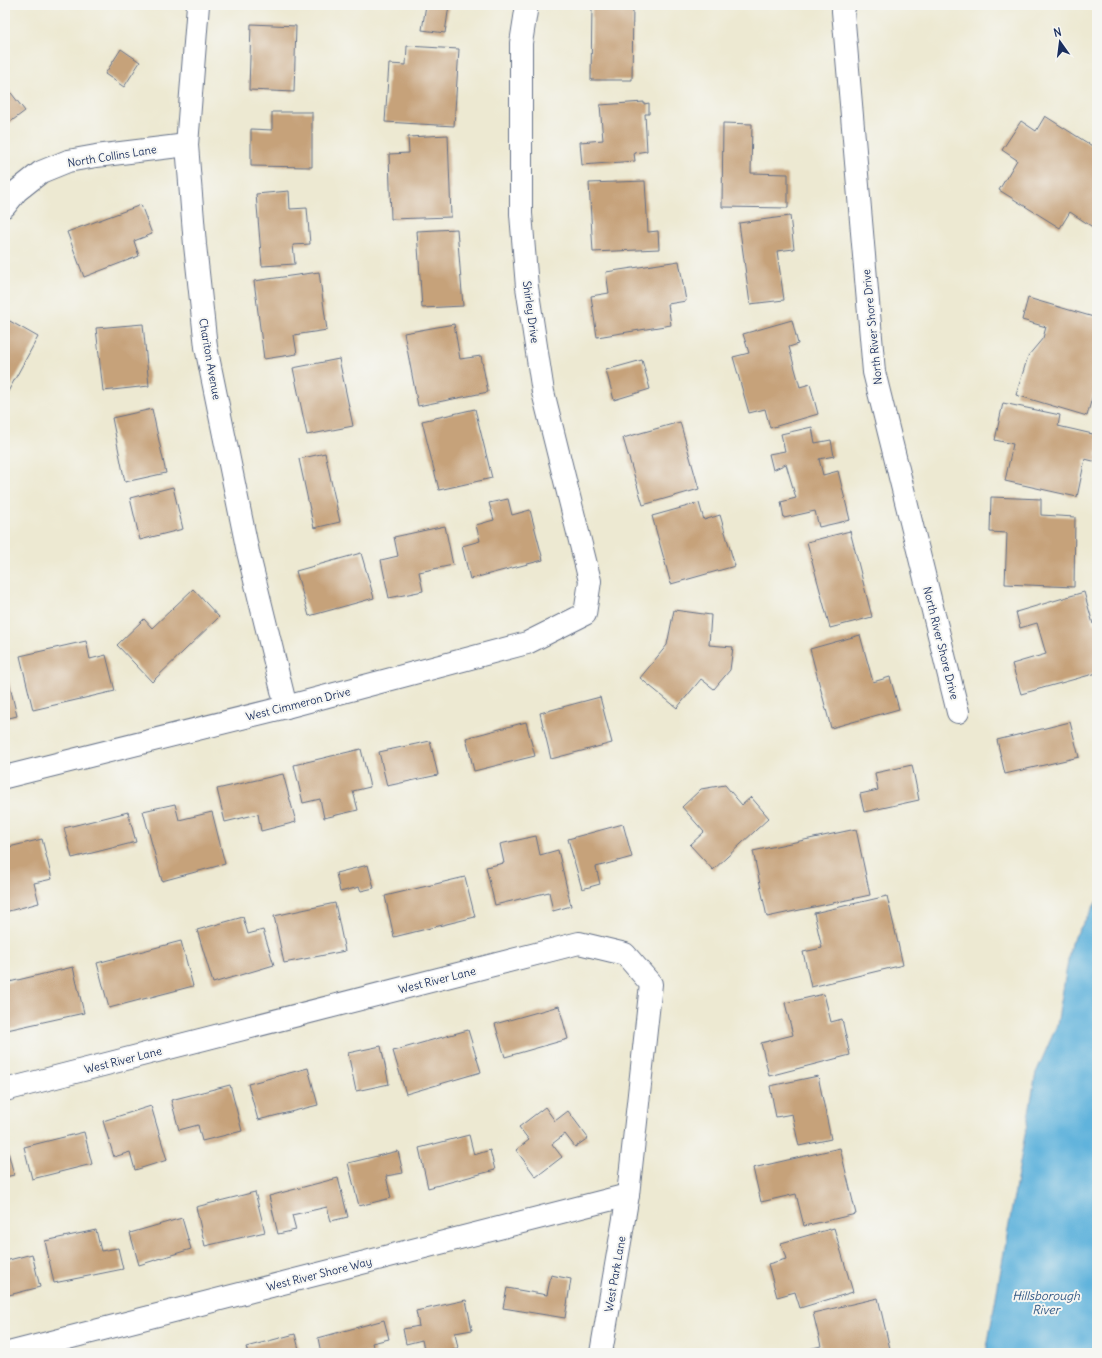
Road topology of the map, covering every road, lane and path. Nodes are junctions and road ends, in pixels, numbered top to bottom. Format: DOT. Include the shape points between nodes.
graph roads {
  1 [pos="198,5"];
  2 [pos="527,5"];
  3 [pos="845,5"];
  4 [pos="187,145"];
  5 [pos="5,206"];
  6 [pos="585,614"];
  7 [pos="286,707"];
  8 [pos="958,712"];
  9 [pos="5,777"];
  10 [pos="5,1090"];
  11 [pos="628,1195"];
  12 [pos="10,1353"];
  13 [pos="601,1353"];
  1 -- 4 [label="street, Chariton Avenue"];
  2 -- 6 [label="street, Shirley Drive" via="521,43 521,214 527,287 544,392 590,581"];
  3 -- 8 [label="street, North River Shore Drive" via="843,11 874,372"];
  4 -- 5 [label="street, North Collins Lane" via="68,161 41,172 17,191"];
  4 -- 7 [label="street, Chariton Avenue" via="206,347 248,552"];
  6 -- 7 [label="street, West Cimmeron Drive" via="527,644"];
  7 -- 9 [label="street, West Cimmeron Drive"];
  10 -- 11 [label="street, West River Lane" via="579,943 625,954 651,984"];
  11 -- 12 [label="street, West River Shore Way"];
  11 -- 13 [label="street, West Park Lane"];
}
